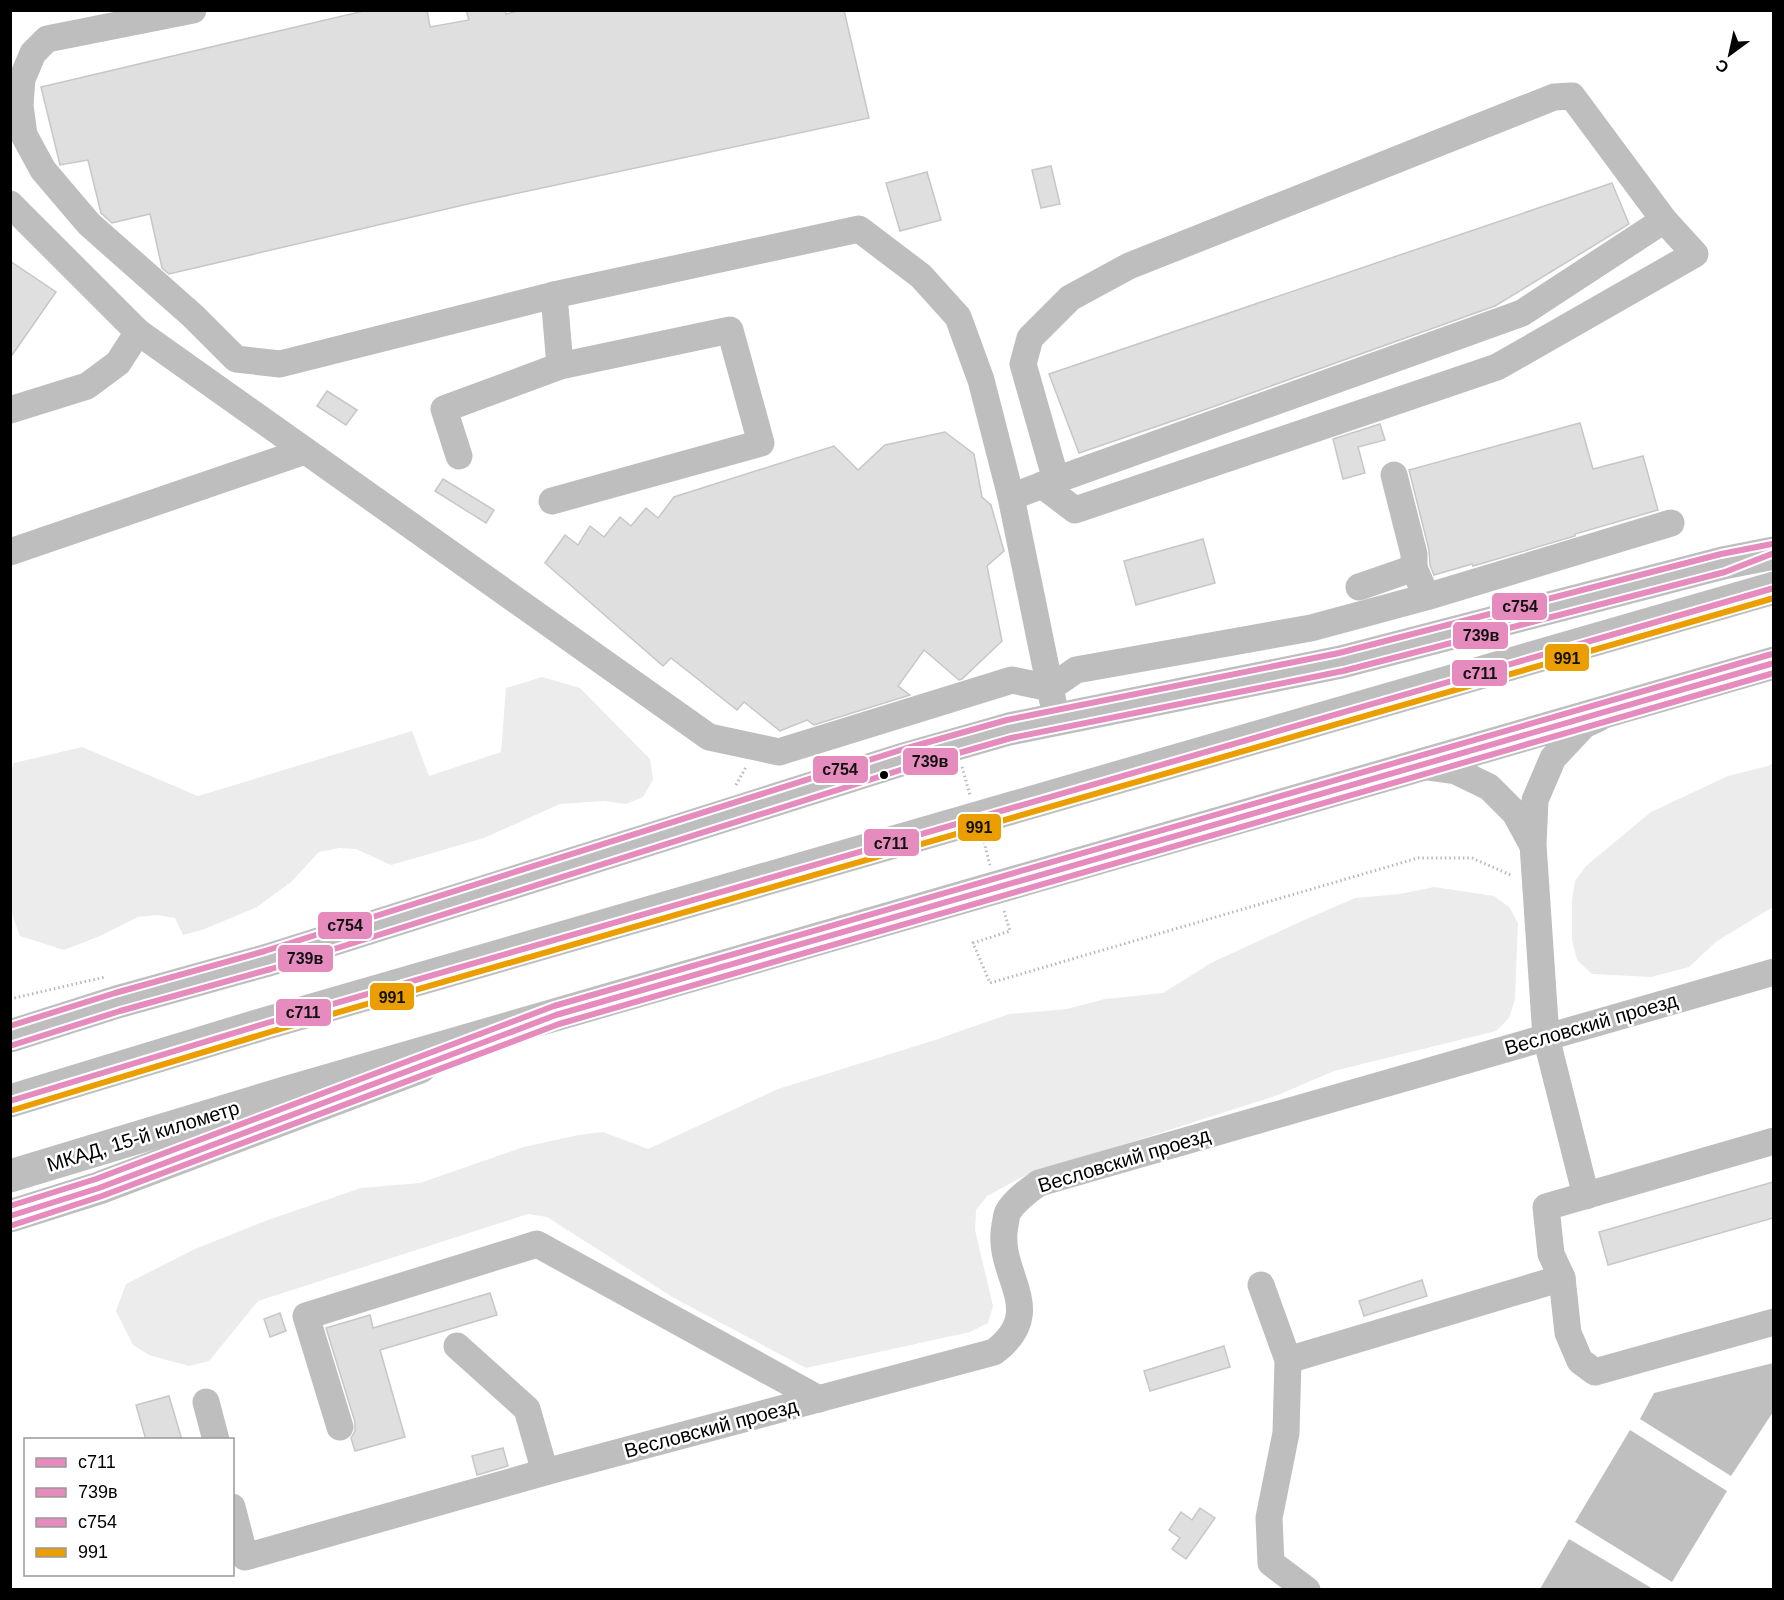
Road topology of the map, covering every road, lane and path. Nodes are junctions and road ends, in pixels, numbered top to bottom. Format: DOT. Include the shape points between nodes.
graph roads {
  1 [pos="193,10"];
  2 [pos="10,204"];
  3 [pos="1664,220"];
  4 [pos="554,295"];
  5 [pos="138,332"];
  6 [pos="560,366"];
  7 [pos="10,410"];
  8 [pos="305,451"];
  9 [pos="459,456"];
  10 [pos="1394,475"];
  11 [pos="1049,483"];
  12 [pos="1011,497"];
  13 [pos="552,501"];
  14 [pos="1671,523"];
  15 [pos="1773,543"];
  16 [pos="10,552"];
  17 [pos="1773,553"];
  18 [pos="1723,563"];
  19 [pos="1414,567"];
  20 [pos="1359,587"];
  21 [pos="1773,588"];
  22 [pos="1426,597"];
  23 [pos="1773,663"];
  24 [pos="1050,688"];
  25 [pos="1624,706"];
  26 [pos="1057,720"];
  27 [pos="1419,766"];
  28 [pos="964,774"];
  29 [pos="970,797"];
  30 [pos="984,842"];
  31 [pos="1533,845"];
  32 [pos="993,875"];
  33 [pos="1536,887"];
  34 [pos="1003,909"];
  35 [pos="1773,972"];
  36 [pos="556,1015"];
  37 [pos="10,1036"];
  38 [pos="1546,1037"];
  39 [pos="10,1101"];
  40 [pos="1773,1141"];
  41 [pos="10,1176"];
  42 [pos="1586,1196"];
  43 [pos="10,1216"];
  44 [pos="1562,1278"];
  45 [pos="1261,1285"];
  46 [pos="1773,1322"];
  47 [pos="457,1346"];
  48 [pos="1288,1360"];
  49 [pos="819,1399"];
  50 [pos="206,1402"];
  51 [pos="340,1427"];
  52 [pos="215,1438"];
  53 [pos="545,1472"];
  54 [pos="234,1515"];
  55 [pos="1307,1590"];
  1 -- 4 [label="street" via="48,39 33,53 21,79 20,105 24,135 43,170 89,224 236,359 280,364"];
  2 -- 5 [label="street"];
  3 -- 11 [label="street" via="1522,313"];
  3 -- 11 [label="street" via="1695,254 1497,367 1075,510"];
  3 -- 11 [label="street" via="1572,96 1554,97 1129,266 1070,297 1030,338 1023,364"];
  4 -- 6 [label="street"];
  4 -- 12 [label="street" via="859,229 921,276 958,317 981,380"];
  5 -- 7 [label="street" via="118,363 87,386"];
  5 -- 8 [label="street"];
  6 -- 9 [label="street" via="444,409"];
  6 -- 13 [label="street" via="730,330 761,443"];
  8 -- 16 [label="street"];
  8 -- 24 [label="street" via="709,737 779,752 1012,680"];
  10 -- 19 [label="street"];
  11 -- 12 [label="street"];
  12 -- 24 [label="street"];
  14 -- 22 [label="street"];
  15 -- 18 [label="main road"];
  17 -- 18 [label="main road"];
  18 -- 26 [label="main road" via="1341,662"];
  19 -- 20 [label="street"];
  19 -- 22 [label="street"];
  21 -- 39 [label="main road"];
  22 -- 24 [label="street" via="1311,628 1076,670"];
  23 -- 25 [label="main road, МКАД, 15-й километр"];
  24 -- 26 [label="street"];
  25 -- 27 [label="main road, МКАД, 15-й километр"];
  25 -- 31 [label="street" via="1584,725 1553,758 1535,800"];
  26 -- 37 [label="main road" via="1009,729 907,758 301,950"];
  27 -- 31 [label="street" via="1455,771 1489,787 1515,813"];
  27 -- 36 [label="main road, МКАД, 15-й километр"];
  28 -- 29 [label="path"];
  30 -- 32 [label="path"];
  31 -- 33 [label="street"];
  33 -- 34 [label="path" via="1472,858 1418,858 990,983 973,944 1010,931"];
  33 -- 38 [label="street"];
  35 -- 38 [label="street, Весловский проезд"];
  36 -- 41 [label="main road, МКАД, 15-й километр"];
  36 -- 43 [label="main road" via="110,1184"];
  38 -- 42 [label="street"];
  38 -- 49 [label="street, Весловский проезд" via="1039,1184 1022,1195 1008,1212 1003,1238 1021,1311 1017,1327 1006,1343 994,1352"];
  40 -- 42 [label="street"];
  42 -- 44 [label="street" via="1546,1207 1551,1254"];
  44 -- 46 [label="street" via="1569,1333 1580,1361 1595,1372"];
  44 -- 48 [label="street"];
  45 -- 48 [label="street"];
  47 -- 53 [label="street" via="527,1409"];
  48 -- 55 [label="street" via="1286,1433 1269,1518 1271,1563"];
  49 -- 51 [label="street" via="537,1244 306,1316"];
  49 -- 53 [label="street, Весловский проезд"];
  50 -- 52 [label="street"];
  53 -- 54 [label="street, Весловский проезд" via="245,1557"];
}
